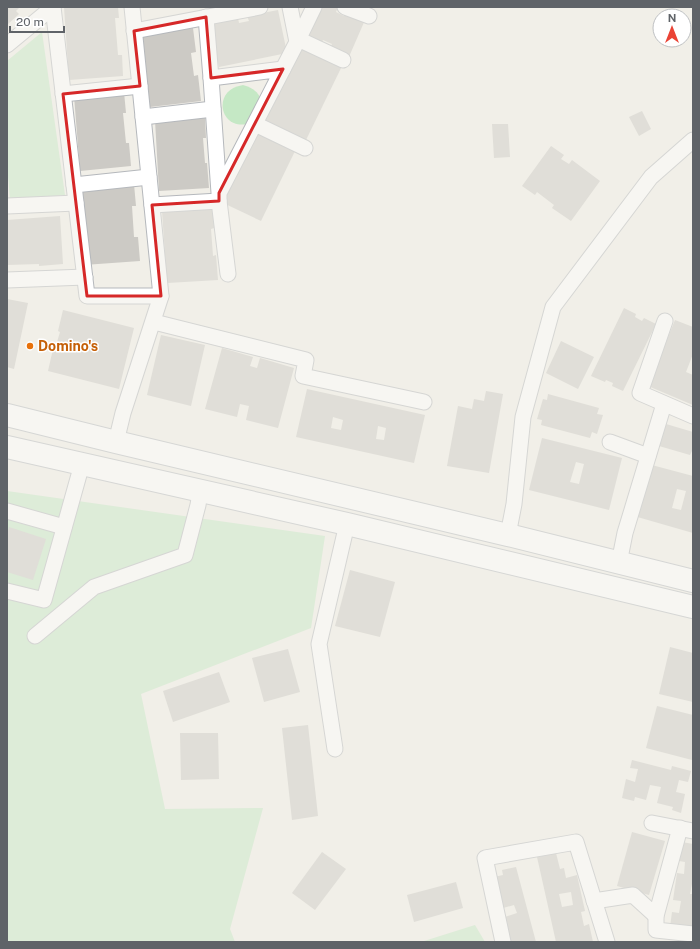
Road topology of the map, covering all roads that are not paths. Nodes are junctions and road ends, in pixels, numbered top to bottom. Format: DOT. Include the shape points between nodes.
graph roads {
  1 [pos="132,7"];
  2 [pos="260,7"];
  3 [pos="290,7"];
  4 [pos="314,7"];
  5 [pos="345,7"];
  6 [pos="369,16"];
  7 [pos="206,17"];
  8 [pos="134,31"];
  9 [pos="9,41"];
  10 [pos="298,41"];
  11 [pos="343,60"];
  12 [pos="283,69"];
  13 [pos="211,78"];
  14 [pos="140,86"];
  15 [pos="63,94"];
  16 [pos="213,109"];
  17 [pos="143,117"];
  18 [pos="254,124"];
  19 [pos="693,140"];
  20 [pos="305,148"];
  21 [pos="149,177"];
  22 [pos="74,185"];
  23 [pos="219,197"];
  24 [pos="76,204"];
  25 [pos="152,205"];
  26 [pos="7,206"];
  27 [pos="228,274"];
  28 [pos="85,277"];
  29 [pos="7,280"];
  30 [pos="161,296"];
  31 [pos="154,322"];
  32 [pos="665,322"];
  33 [pos="424,402"];
  34 [pos="664,404"];
  35 [pos="7,415"];
  36 [pos="693,416"];
  37 [pos="116,442"];
  38 [pos="610,442"];
  39 [pos="8,451"];
  40 [pos="648,456"];
  41 [pos="82,464"];
  42 [pos="111,471"];
  43 [pos="200,492"];
  44 [pos="7,512"];
  45 [pos="347,524"];
  46 [pos="64,527"];
  47 [pos="508,535"];
  48 [pos="618,563"];
  49 [pos="693,581"];
  50 [pos="7,591"];
  51 [pos="693,607"];
  52 [pos="35,636"];
  53 [pos="335,749"];
  54 [pos="652,823"];
  55 [pos="686,830"];
  56 [pos="594,901"];
  57 [pos="656,916"];
  58 [pos="693,934"];
  59 [pos="503,942"];
  60 [pos="607,942"];
  1 -- 8 [label="street"];
  2 -- 7 [label="street"];
  3 -- 10 [label="street"];
  4 -- 10 [label="street"];
  5 -- 6 [label="street"];
  7 -- 8 [label="street"];
  7 -- 13 [label="street"];
  8 -- 14 [label="street"];
  9 -- 15 [label="street" via="53,7"];
  10 -- 11 [label="street"];
  10 -- 12 [label="street"];
  12 -- 13 [label="street"];
  12 -- 18 [label="street"];
  13 -- 16 [label="street"];
  14 -- 15 [label="street"];
  14 -- 17 [label="street"];
  15 -- 22 [label="street"];
  16 -- 17 [label="street"];
  16 -- 23 [label="street"];
  17 -- 21 [label="street"];
  18 -- 20 [label="street"];
  18 -- 23 [label="street"];
  19 -- 47 [label="street" via="651,177 554,308 523,417 514,504"];
  21 -- 22 [label="street"];
  21 -- 25 [label="street"];
  22 -- 24 [label="street"];
  23 -- 25 [label="street"];
  23 -- 27 [label="street"];
  24 -- 26 [label="street"];
  24 -- 28 [label="street"];
  25 -- 30 [label="street"];
  28 -- 29 [label="street"];
  28 -- 30 [label="street" via="87,296"];
  30 -- 31 [label="street"];
  31 -- 33 [label="street" via="306,360 303,376"];
  31 -- 37 [label="street" via="123,413"];
  32 -- 34 [label="street" via="640,393"];
  34 -- 36 [label="street"];
  34 -- 40 [label="street"];
  35 -- 37 [label="main road"];
  37 -- 42 [label="main road"];
  37 -- 47 [label="main road"];
  38 -- 40 [label="street"];
  39 -- 41 [label="main road"];
  40 -- 48 [label="street"];
  41 -- 42 [label="main road"];
  41 -- 46 [label="street"];
  42 -- 43 [label="main road"];
  43 -- 45 [label="main road"];
  43 -- 52 [label="street" via="185,555 94,588"];
  44 -- 46 [label="street"];
  45 -- 51 [label="main road"];
  45 -- 53 [label="street" via="319,644"];
  46 -- 50 [label="street" via="44,600"];
  47 -- 48 [label="main road"];
  48 -- 49 [label="main road"];
  54 -- 55 [label="street"];
  55 -- 57 [label="street"];
  56 -- 57 [label="street" via="632,895"];
  56 -- 59 [label="street" via="576,842 485,858"];
  56 -- 60 [label="street"];
  57 -- 58 [label="street" via="656,930"];
}
